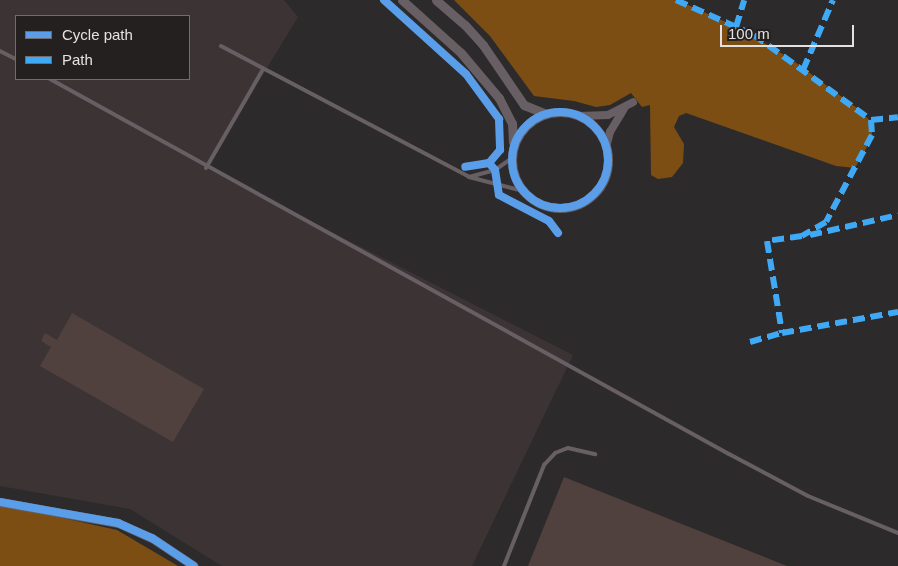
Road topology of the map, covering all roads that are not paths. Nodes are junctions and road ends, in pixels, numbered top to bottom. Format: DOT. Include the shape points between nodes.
graph roads {
  1 [pos="402,0"];
  2 [pos="436,0"];
  3 [pos="221,46"];
  4 [pos="0,51"];
  5 [pos="15,58"];
  6 [pos="262,70"];
  7 [pos="52,80"];
  8 [pos="633,102"];
  9 [pos="626,108"];
  10 [pos="546,114"];
  11 [pos="579,116"];
  12 [pos="606,147"];
  13 [pos="513,148"];
  14 [pos="512,158"];
  15 [pos="206,168"];
  16 [pos="469,177"];
  17 [pos="523,191"];
  18 [pos="596,454"];
  19 [pos="0,502"];
  20 [pos="898,533"];
  21 [pos="194,566"];
  22 [pos="504,566"];
  1 -- 13 [label="street" via="461,53 499,98 512,123"];
  2 -- 10 [label="street" via="466,24 524,105"];
  3 -- 6 [label="lane"];
  4 -- 5 [label="lane"];
  6 -- 15 [label="lane"];
  6 -- 16 [label="lane"];
  7 -- 15 [label="lane"];
  8 -- 9 [label="street"];
  9 -- 11 [label="street" via="600,117"];
  9 -- 12 [label="street" via="610,132"];
  10 -- 11 [label="street" via="557,112"];
  10 -- 13 [label="street" via="520,133"];
  11 -- 12 [label="street" via="596,129"];
  12 -- 17 [label="street" via="605,176 588,199 559,208 546,206"];
  13 -- 14 [label="street"];
  14 -- 16 [label="lane" via="495,170"];
  14 -- 17 [label="street" via="512,170"];
  15 -- 20 [label="lane" via="808,496"];
  16 -- 17 [label="lane"];
  18 -- 22 [label="lane" via="568,448 555,453 544,465"];
  19 -- 21 [label="street" via="118,523 152,538"];
}
